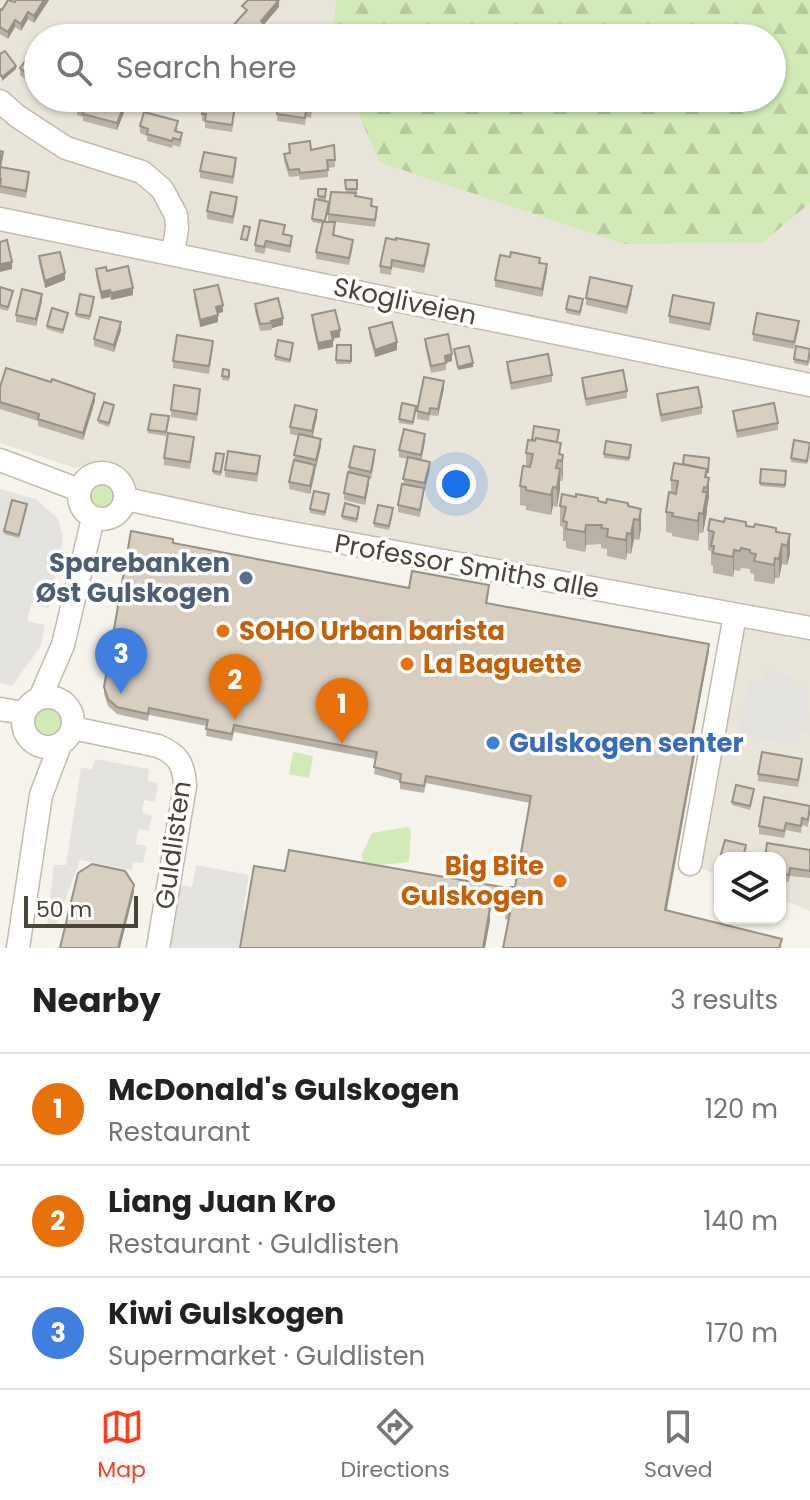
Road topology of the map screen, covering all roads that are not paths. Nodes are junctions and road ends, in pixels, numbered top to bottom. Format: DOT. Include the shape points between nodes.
graph roads {
  1 [pos="0,101"];
  2 [pos="0,219"];
  3 [pos="173,253"];
  4 [pos="810,385"];
  5 [pos="0,460"];
  6 [pos="79,490"];
  7 [pos="126,499"];
  8 [pos="93,518"];
  9 [pos="735,615"];
  10 [pos="810,628"];
  11 [pos="63,645"];
  12 [pos="67,704"];
  13 [pos="32,706"];
  14 [pos="0,709"];
  15 [pos="67,736"];
  16 [pos="33,742"];
  17 [pos="41,795"];
  18 [pos="690,864"];
  19 [pos="18,948"];
  20 [pos="158,948"];
  1 -- 3 [label="street" via="66,148 142,172 162,189 176,215"];
  2 -- 3 [label="street, Skogliveien"];
  3 -- 4 [label="street, Skogliveien"];
  5 -- 6 [label="street"];
  6 -- 7 [label="street" via="89,477 104,473 118,479"];
  6 -- 8 [label="street" via="83,510"];
  7 -- 8 [label="street" via="113,516"];
  7 -- 9 [label="street, Professor Smiths alle"];
  8 -- 11 [label="street"];
  9 -- 10 [label="street, Professor Smiths alle"];
  9 -- 18 [label="street"];
  11 -- 12 [label="street"];
  11 -- 13 [label="street"];
  12 -- 13 [label="street" via="54,697"];
  12 -- 15 [label="street" via="72,711"];
  13 -- 14 [label="street"];
  13 -- 16 [label="street" via="25,731"];
  15 -- 16 [label="street" via="46,747"];
  15 -- 17 [label="street"];
  15 -- 20 [label="street, Guldlisten" via="158,746 182,763 185,786"];
  16 -- 17 [label="street"];
  17 -- 19 [label="street"];
}
